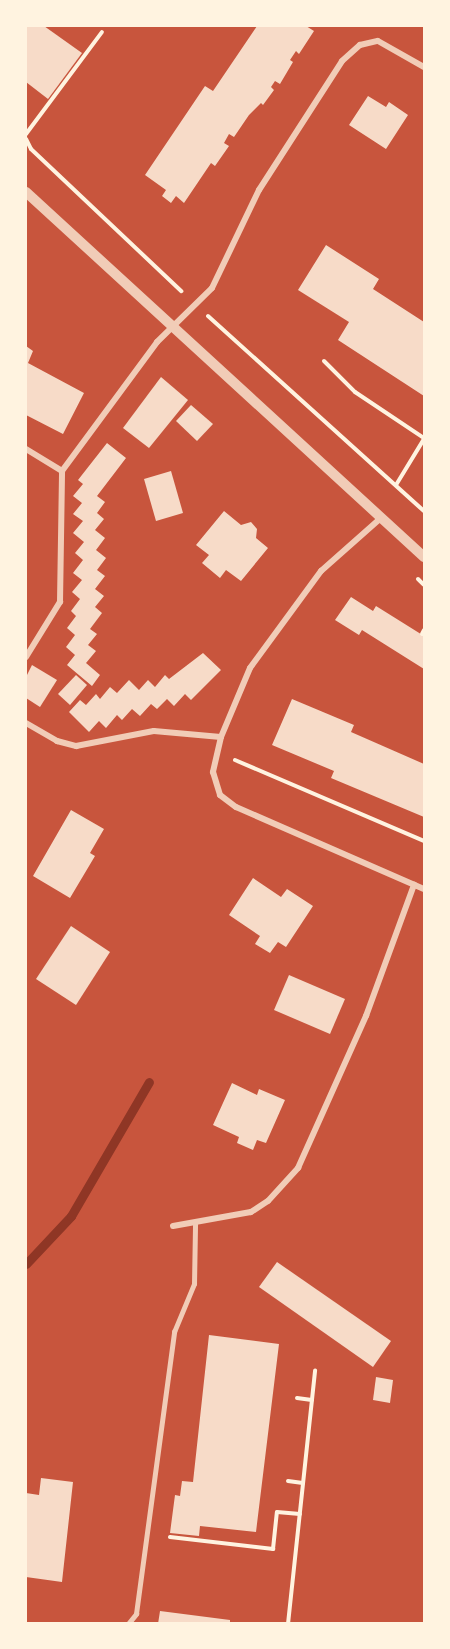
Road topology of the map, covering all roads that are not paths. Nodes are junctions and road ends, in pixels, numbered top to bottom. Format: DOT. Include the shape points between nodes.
graph roads {
  1 [pos="424,67"];
  2 [pos="26,192"];
  3 [pos="173,328"];
  4 [pos="26,449"];
  5 [pos="62,471"];
  6 [pos="383,517"];
  7 [pos="424,557"];
  8 [pos="26,657"];
  9 [pos="26,723"];
  10 [pos="221,737"];
  11 [pos="414,885"];
  12 [pos="424,889"];
  13 [pos="195,1224"];
  14 [pos="173,1226"];
  15 [pos="128,1623"];
  1 -- 3 [label="street" via="378,41 360,45 342,61 259,190 212,288"];
  2 -- 3 [label="street"];
  3 -- 5 [label="street" via="157,342"];
  3 -- 6 [label="street"];
  4 -- 5 [label="street"];
  5 -- 8 [label="street" via="60,602"];
  6 -- 7 [label="street"];
  6 -- 10 [label="street" via="321,571 283,618 250,668"];
  9 -- 10 [label="street" via="57,741 76,746 154,731"];
  10 -- 11 [label="street" via="213,772 220,795 236,807"];
  11 -- 12 [label="street"];
  11 -- 13 [label="street" via="366,1017 298,1168 268,1202 251,1212"];
  13 -- 14 [label="street"];
  13 -- 15 [label="lane" via="194,1284 174,1332 136,1614"];
}
